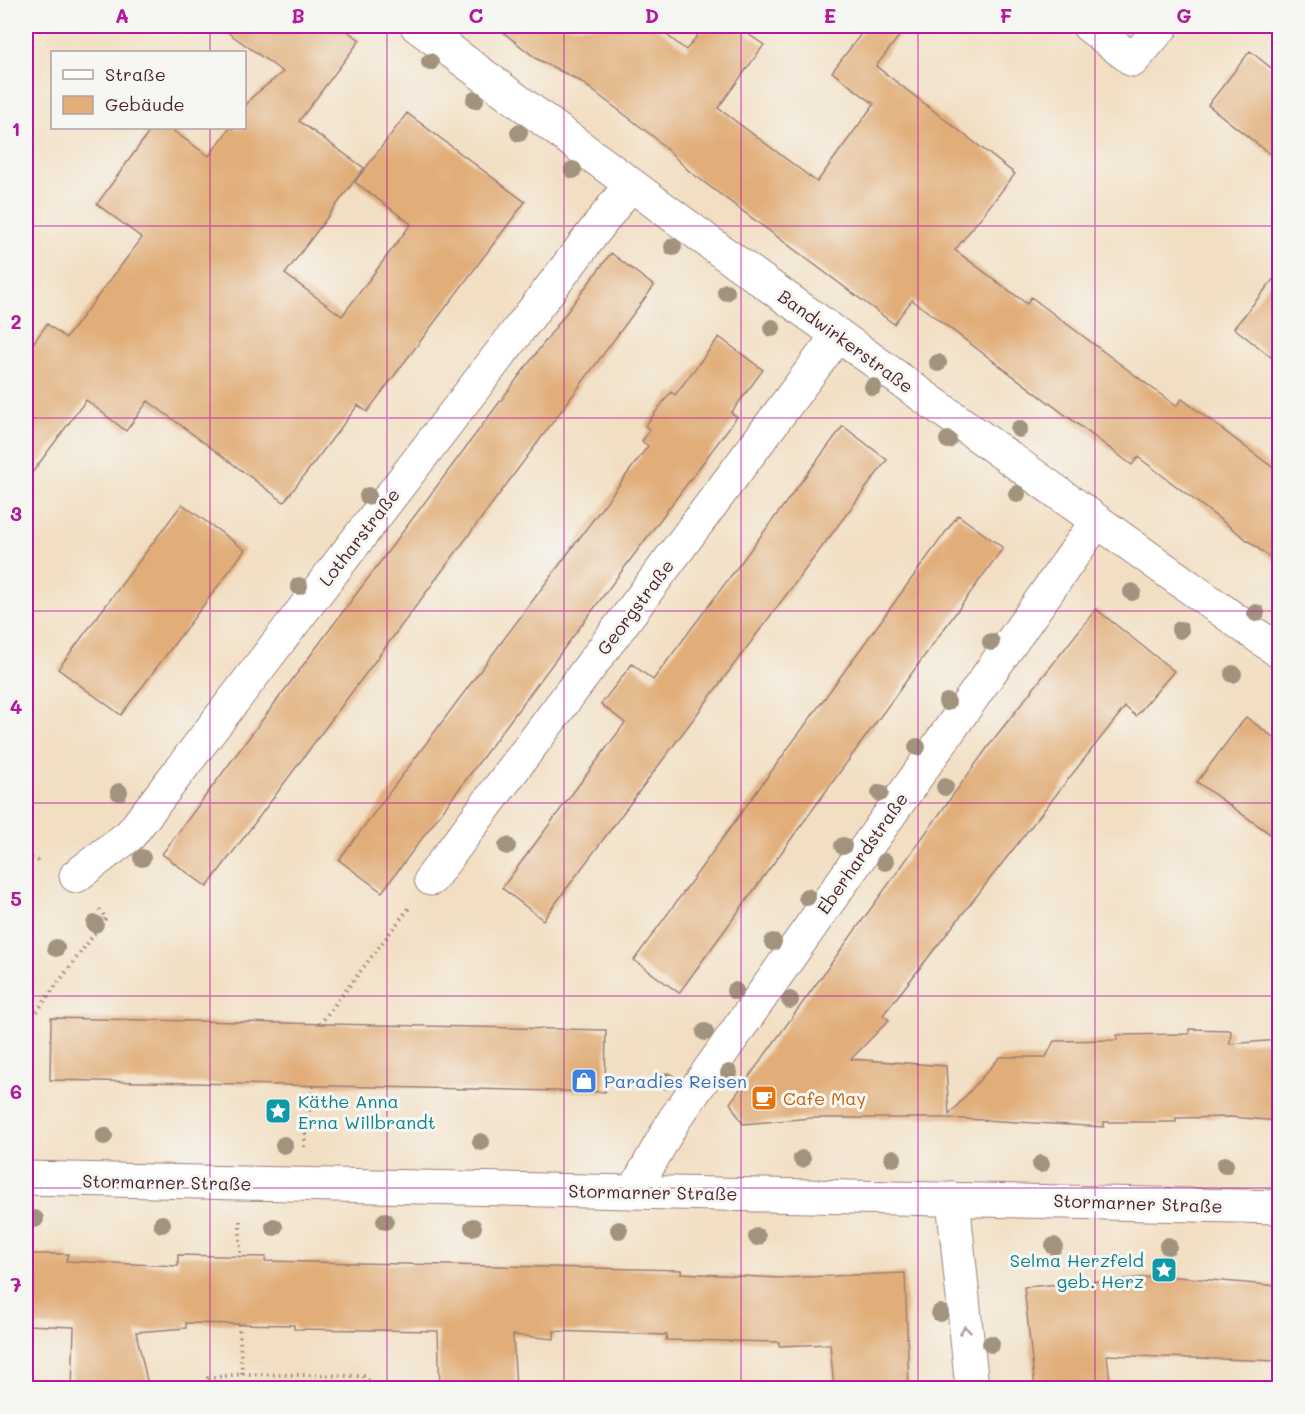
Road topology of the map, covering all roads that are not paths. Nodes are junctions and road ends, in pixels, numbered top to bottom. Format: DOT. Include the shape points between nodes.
graph roads {
  1 [pos="417,26"];
  2 [pos="1089,26"];
  3 [pos="1162,26"];
  4 [pos="630,185"];
  5 [pos="838,335"];
  6 [pos="1097,520"];
  7 [pos="1280,652"];
  8 [pos="76,876"];
  9 [pos="431,879"];
  10 [pos="26,1178"];
  11 [pos="634,1191"];
  12 [pos="953,1199"];
  13 [pos="1280,1207"];
  14 [pos="972,1389"];
  1 -- 4 [label="street, Bandwirkerstraße"];
  2 -- 3 [label="street" via="1133,60"];
  4 -- 5 [label="street, Bandwirkerstraße"];
  4 -- 8 [label="street, Lotharstraße" via="130,835"];
  5 -- 6 [label="street, Bandwirkerstraße"];
  5 -- 9 [label="street, Georgstraße"];
  6 -- 7 [label="street, Bandwirkerstraße"];
  6 -- 11 [label="street, Eberhardstraße" via="674,1120"];
  10 -- 11 [label="street, Stormarner Straße"];
  11 -- 12 [label="street, Stormarner Straße"];
  12 -- 13 [label="street, Stormarner Straße"];
  14 -- 12 [label="street, one-way"];
}
